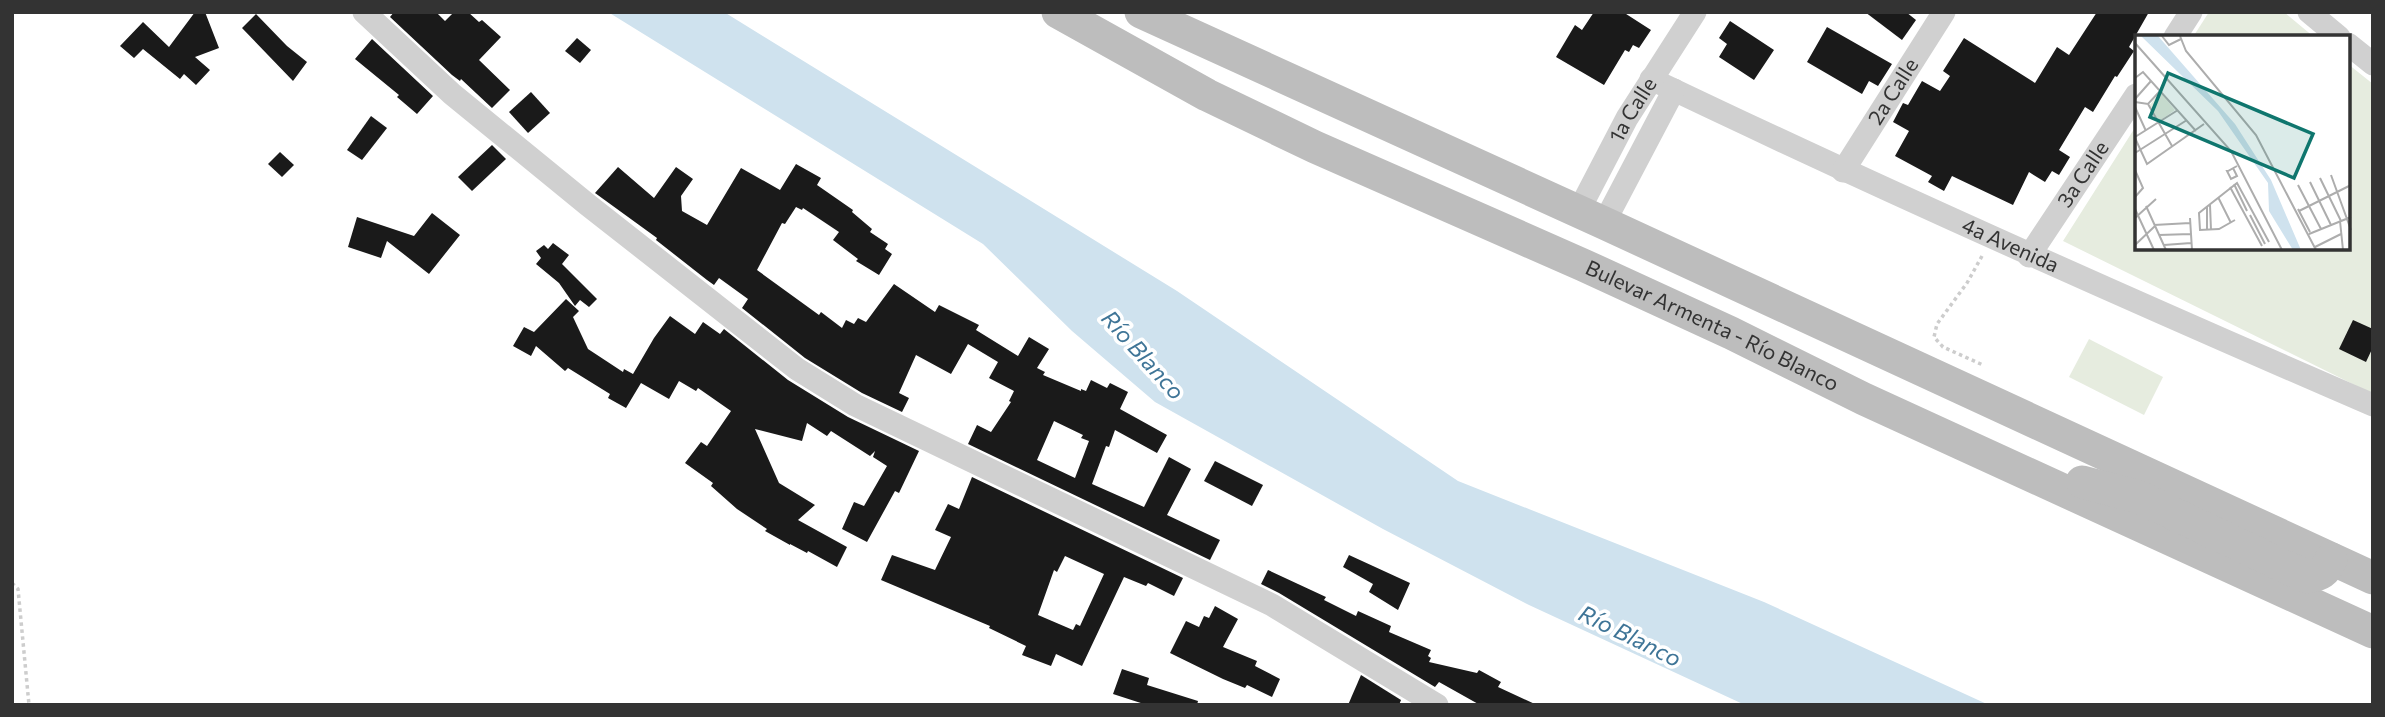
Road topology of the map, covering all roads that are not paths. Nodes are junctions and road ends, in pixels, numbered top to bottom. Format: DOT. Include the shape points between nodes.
graph roads {
  1 [pos="364,12"];
  2 [pos="1058,12"];
  3 [pos="1141,12"];
  4 [pos="1695,12"];
  5 [pos="1944,12"];
  6 [pos="2191,12"];
  7 [pos="2309,12"];
  8 [pos="2176,35"];
  9 [pos="2337,35"];
  10 [pos="2350,46"];
  11 [pos="2373,64"];
  12 [pos="1651,79"];
  13 [pos="1674,90"];
  14 [pos="2135,97"];
  15 [pos="1843,171"];
  16 [pos="1591,217"];
  17 [pos="2029,256"];
  18 [pos="1731,334"];
  19 [pos="2373,405"];
  20 [pos="2034,477"];
  21 [pos="2331,559"];
  22 [pos="2373,578"];
  23 [pos="2373,632"];
  24 [pos="1437,705"];
  1 -- 24 [label="street" via="452,94 797,369 855,405 1272,605"];
  2 -- 18 [label="main road, Bulevar Armenta - Río Blanco" via="1207,95 1303,141"];
  3 -- 16 [label="main road"];
  4 -- 12 [label="street, 1a Calle"];
  5 -- 15 [label="street, 2a Calle"];
  6 -- 8 [label="street"];
  7 -- 9 [label="street"];
  10 -- 11 [label="street"];
  12 -- 13 [label="street, 4a Avenida"];
  12 -- 16 [label="street, 1a Calle" via="1626,118"];
  13 -- 15 [label="street, 4a Avenida"];
  13 -- 16 [label="street, 1a Calle"];
  14 -- 17 [label="street, 3a Calle"];
  15 -- 17 [label="street, 4a Avenida"];
  16 -- 18 [label="main road" via="1578,229 1586,238 1709,296 1723,313"];
  16 -- 21 [label="main road"];
  17 -- 19 [label="street, 4a Avenida"];
  18 -- 20 [label="main road, Bulevar Armenta - Río Blanco"];
  20 -- 21 [label="main road" via="2090,483 2139,497 2307,577 2326,570"];
  20 -- 23 [label="main road, Bulevar Armenta - Río Blanco"];
  21 -- 22 [label="main road"];
}
